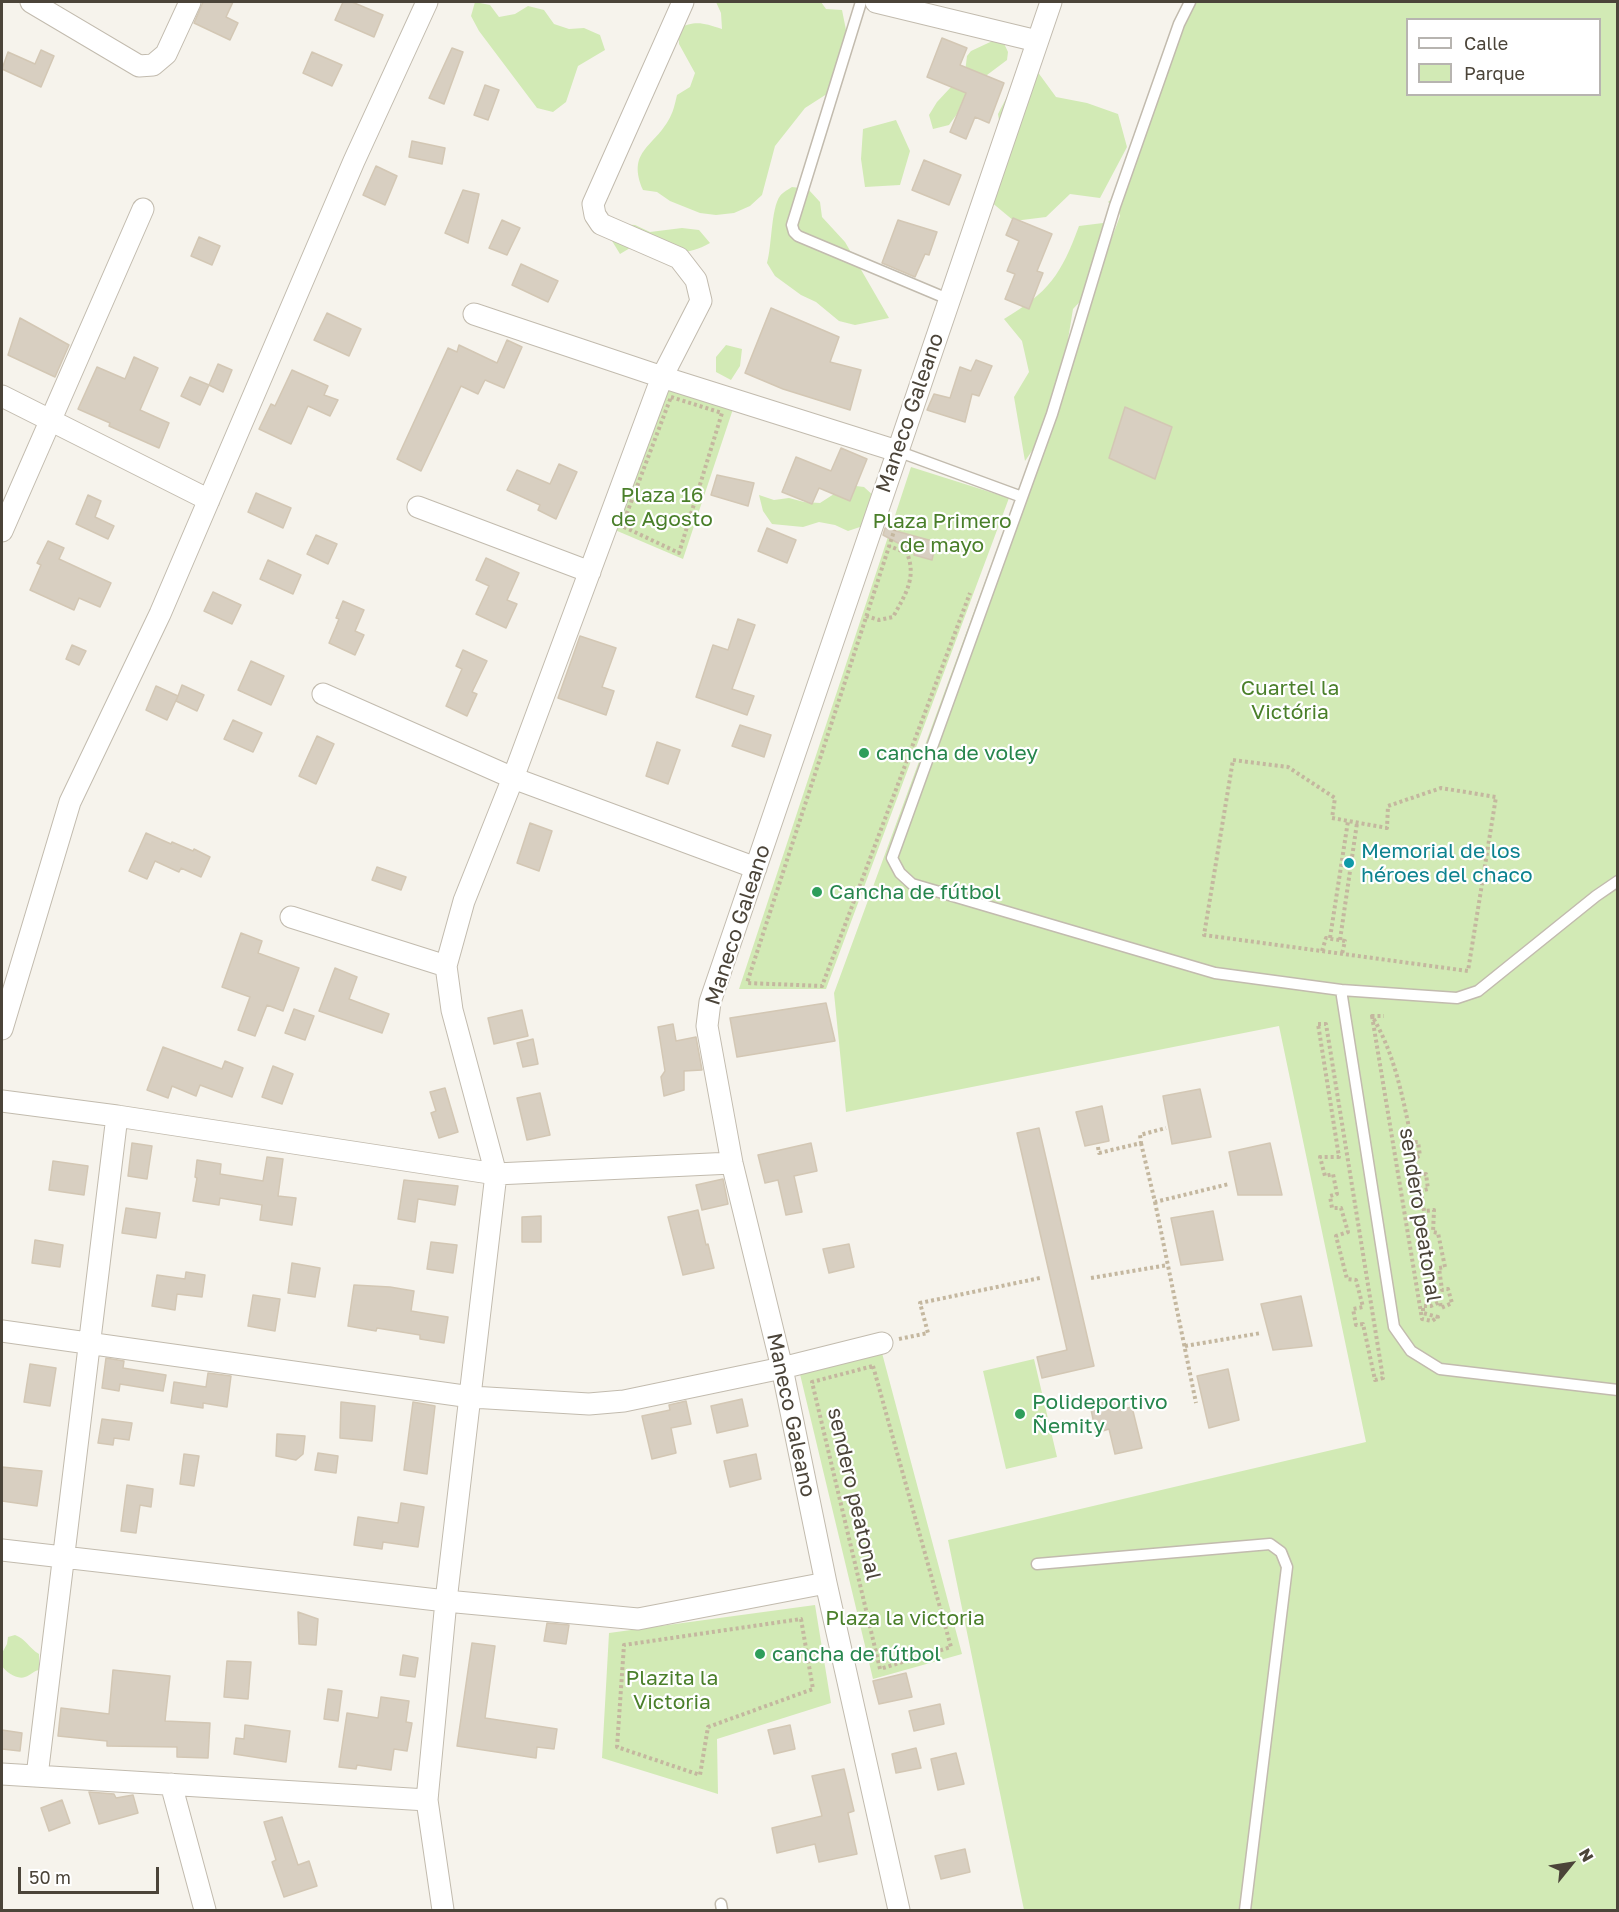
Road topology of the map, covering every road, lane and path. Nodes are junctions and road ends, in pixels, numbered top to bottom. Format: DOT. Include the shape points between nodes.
graph roads {
  1 [pos="31,2"];
  2 [pos="190,2"];
  3 [pos="427,2"];
  4 [pos="683,2"];
  5 [pos="861,2"];
  6 [pos="876,2"];
  7 [pos="1051,2"];
  8 [pos="1190,2"];
  9 [pos="1037,41"];
  10 [pos="143,209"];
  11 [pos="948,298"];
  12 [pos="474,314"];
  13 [pos="662,377"];
  14 [pos="2,396"];
  15 [pos="671,397"];
  16 [pos="51,421"];
  17 [pos="897,451"];
  18 [pos="1022,497"];
  19 [pos="209,500"];
  20 [pos="417,507"];
  21 [pos="899,514"];
  22 [pos="2,531"];
  23 [pos="889,546"];
  24 [pos="590,572"];
  25 [pos="972,588"];
  26 [pos="866,616"];
  27 [pos="322,694"];
  28 [pos="513,778"];
  29 [pos="1348,821"];
  30 [pos="1357,823"];
  31 [pos="756,868"];
  32 [pos="1617,881"];
  33 [pos="291,917"];
  34 [pos="1330,938"];
  35 [pos="1340,940"];
  36 [pos="1322,951"];
  37 [pos="1342,954"];
  38 [pos="446,966"];
  39 [pos="1341,990"];
  40 [pos="1372,1016"];
  41 [pos="1384,1016"];
  42 [pos="1326,1024"];
  43 [pos="2,1029"];
  44 [pos="2,1101"];
  45 [pos="117,1116"];
  46 [pos="1166,1128"];
  47 [pos="1141,1143"];
  48 [pos="1098,1147"];
  49 [pos="732,1163"];
  50 [pos="496,1174"];
  51 [pos="1229,1184"];
  52 [pos="1155,1202"];
  53 [pos="1168,1265"];
  54 [pos="1040,1278"];
  55 [pos="1091,1278"];
  56 [pos="2,1331"];
  57 [pos="1261,1333"];
  58 [pos="91,1342"];
  59 [pos="882,1343"];
  60 [pos="1185,1346"];
  61 [pos="873,1366"];
  62 [pos="782,1368"];
  63 [pos="1617,1390"];
  64 [pos="471,1397"];
  65 [pos="1196,1403"];
  66 [pos="2,1550"];
  67 [pos="65,1558"];
  68 [pos="1037,1564"];
  69 [pos="826,1582"];
  70 [pos="446,1601"];
  71 [pos="624,1646"];
  72 [pos="2,1774"];
  73 [pos="37,1776"];
  74 [pos="171,1784"];
  75 [pos="427,1800"];
  76 [pos="205,1911"];
  77 [pos="443,1911"];
  78 [pos="899,1911"];
  79 [pos="1245,1911"];
  1 -- 2 [label="street" via="139,66 153,65 166,54"];
  3 -- 19 [label="street" via="354,161"];
  4 -- 13 [label="street" via="593,204 601,224 679,258 696,280 701,302"];
  5 -- 11 [label="lane" via="792,225 794,232"];
  6 -- 9 [label="street"];
  7 -- 9 [label="street, Maneco Galeano"];
  8 -- 18 [label="lane" via="1115,206 1052,414"];
  9 -- 11 [label="street, Maneco Galeano"];
  10 -- 16 [label="street"];
  11 -- 17 [label="street, Maneco Galeano"];
  12 -- 13 [label="street"];
  13 -- 17 [label="street"];
  13 -- 24 [label="street"];
  14 -- 16 [label="street"];
  15 -- 15 [label="path" via="722,413 679,553 622,526"];
  16 -- 19 [label="street"];
  16 -- 22 [label="street"];
  17 -- 18 [label="lane"];
  17 -- 31 [label="street, Maneco Galeano"];
  18 -- 39 [label="lane" via="892,858 900,873 912,884 1215,973"];
  19 -- 43 [label="street" via="160,614 70,802"];
  20 -- 24 [label="street"];
  21 -- 23 [label="path"];
  23 -- 26 [label="path"];
  23 -- 26 [label="path" via="907,553 912,566 908,590 893,617 879,620"];
  24 -- 28 [label="street"];
  25 -- 26 [label="path" via="822,986 747,983"];
  27 -- 28 [label="street"];
  28 -- 31 [label="street"];
  28 -- 38 [label="street" via="464,901"];
  29 -- 30 [label="path"];
  29 -- 34 [label="path"];
  29 -- 36 [label="path" via="1332,819 1335,798 1288,767 1233,760 1204,935"];
  30 -- 35 [label="path"];
  30 -- 37 [label="path" via="1387,828 1388,806 1442,788 1496,796 1468,971"];
  31 -- 49 [label="street, Maneco Galeano" via="710,1002 706,1026"];
  32 -- 39 [label="lane" via="1478,992 1457,998"];
  33 -- 38 [label="street"];
  34 -- 35 [label="path"];
  34 -- 36 [label="path" via="1326,938"];
  35 -- 37 [label="path" via="1345,941"];
  36 -- 37 [label="path"];
  38 -- 50 [label="street" via="452,1010"];
  39 -- 63 [label="lane" via="1394,1327 1411,1351 1440,1369"];
  40 -- 40 [label="path, sendero peatonal" via="1383,1034 1412,1142 1418,1142 1420,1156 1414,1158 1418,1176 1426,1174 1428,1189 1421,1191 1424,1211 1434,1210 1433,1232 1438,1233 1445,1267 1439,1268 1443,1290 1448,1289 1452,1303 1441,1308 1440,1302 1423,1306 1423,1313 1438,1317 1432,1321 1422,1320"];
  40 -- 41 [label="path"];
  42 -- 42 [label="path" via="1383,1378 1375,1380 1363,1324 1356,1325 1353,1310 1363,1307 1356,1280 1347,1279 1336,1236 1348,1232 1341,1208 1332,1208 1330,1196 1337,1194 1333,1174 1325,1176 1320,1157 1340,1157 1318,1024"];
  44 -- 45 [label="street"];
  45 -- 50 [label="street"];
  45 -- 58 [label="street"];
  46 -- 47 [label="path" via="1140,1135"];
  47 -- 48 [label="path" via="1099,1153"];
  47 -- 52 [label="path"];
  49 -- 50 [label="street"];
  49 -- 62 [label="street, Maneco Galeano"];
  50 -- 64 [label="street"];
  51 -- 52 [label="path"];
  52 -- 53 [label="path"];
  53 -- 55 [label="path"];
  53 -- 60 [label="path"];
  54 -- 59 [label="path" via="920,1303 928,1332"];
  56 -- 58 [label="street"];
  57 -- 60 [label="path"];
  58 -- 64 [label="street"];
  58 -- 67 [label="street"];
  59 -- 62 [label="street"];
  60 -- 65 [label="path"];
  61 -- 61 [label="path, sendero peatonal" via="812,1382 880,1669 951,1647"];
  62 -- 64 [label="street" via="624,1401 589,1404"];
  62 -- 69 [label="street, Maneco Galeano"];
  64 -- 70 [label="street"];
  66 -- 67 [label="street"];
  67 -- 70 [label="street"];
  67 -- 73 [label="street"];
  68 -- 79 [label="lane" via="1270,1544 1281,1552 1287,1567"];
  69 -- 70 [label="street" via="638,1619"];
  69 -- 78 [label="street, Maneco Galeano"];
  70 -- 75 [label="street"];
  71 -- 71 [label="path" via="801,1619 813,1689 708,1727 700,1775 617,1747"];
  72 -- 73 [label="street"];
  73 -- 74 [label="street"];
  74 -- 75 [label="street"];
  74 -- 76 [label="street"];
  75 -- 77 [label="street"];
}
